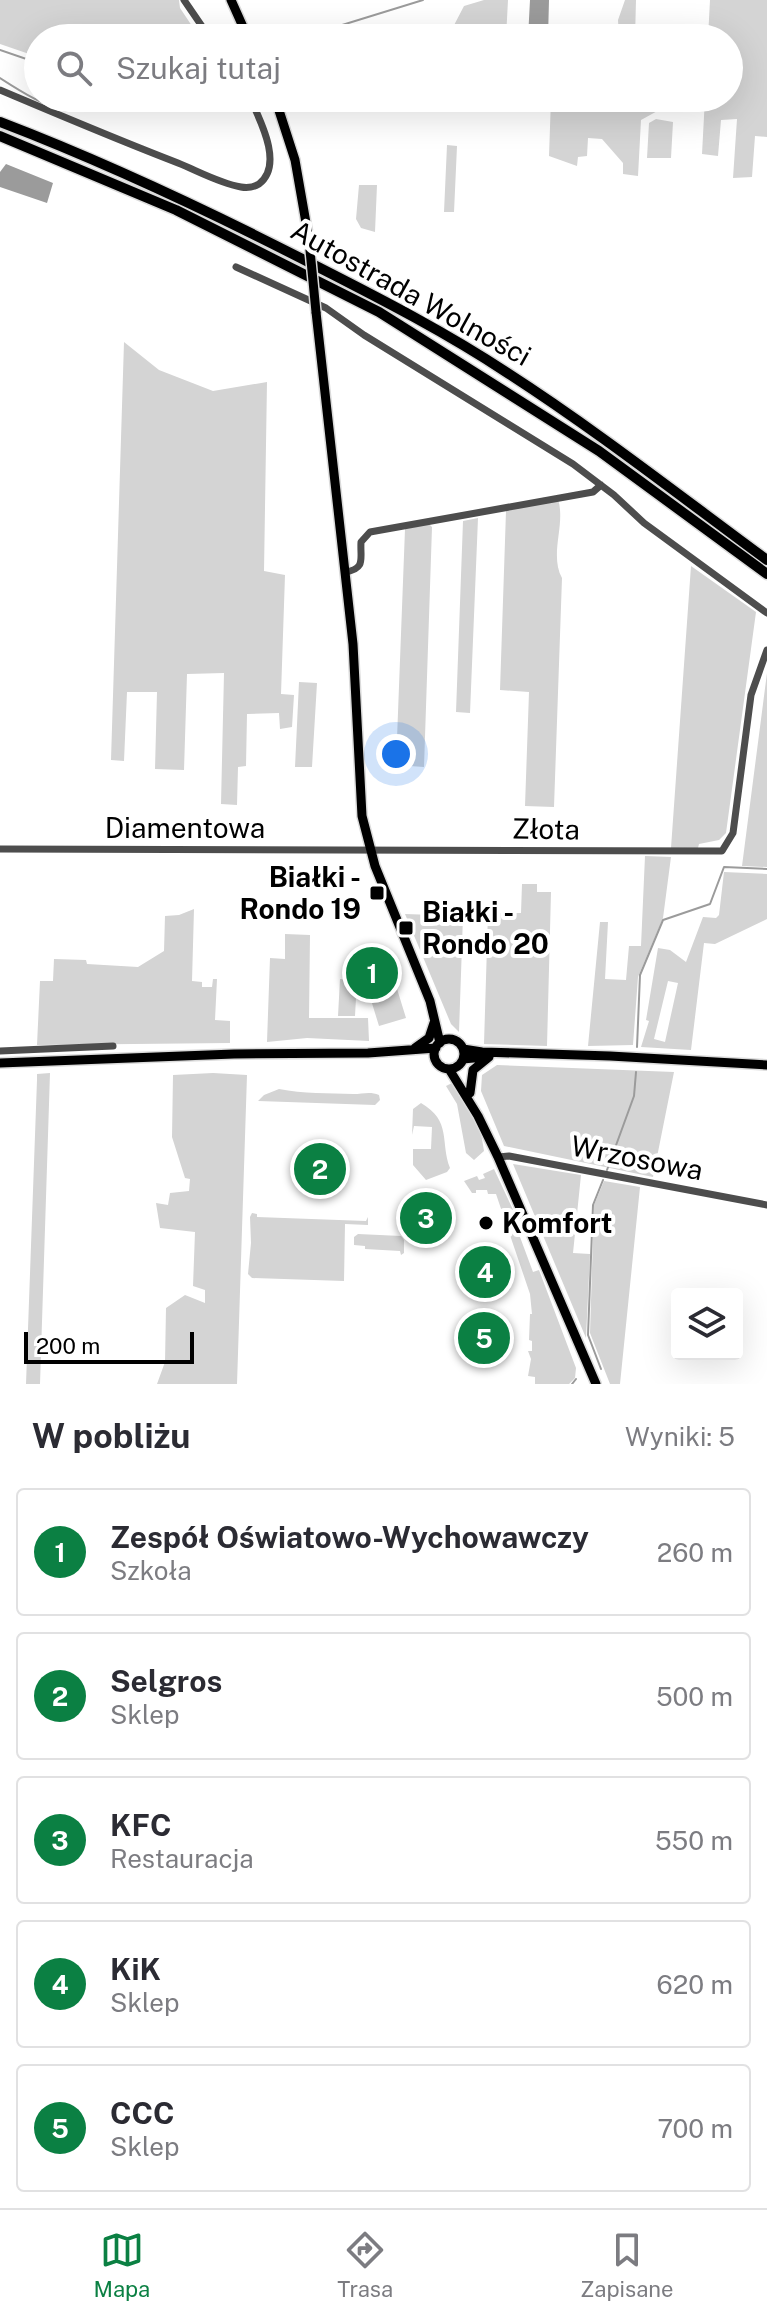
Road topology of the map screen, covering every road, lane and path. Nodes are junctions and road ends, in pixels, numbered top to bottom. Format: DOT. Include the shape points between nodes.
graph roads {
  1 [pos="184,0"];
  2 [pos="231,0"];
  3 [pos="200,24"];
  4 [pos="242,24"];
  5 [pos="0,90"];
  6 [pos="24,100"];
  7 [pos="52,112"];
  8 [pos="256,112"];
  9 [pos="280,112"];
  10 [pos="0,122"];
  11 [pos="0,136"];
  12 [pos="236,267"];
  13 [pos="601,485"];
  14 [pos="767,560"];
  15 [pos="346,572"];
  16 [pos="767,574"];
  17 [pos="767,613"];
  18 [pos="767,650"];
  19 [pos="0,849"];
  20 [pos="370,851"];
  21 [pos="430,1001"];
  22 [pos="435,1020"];
  23 [pos="452,1040"];
  24 [pos="438,1045"];
  25 [pos="113,1046"];
  26 [pos="412,1050"];
  27 [pos="0,1051"];
  28 [pos="368,1053"];
  29 [pos="491,1056"];
  30 [pos="462,1057"];
  31 [pos="632,1058"];
  32 [pos="435,1059"];
  33 [pos="0,1063"];
  34 [pos="767,1065"];
  35 [pos="449,1069"];
  36 [pos="470,1093"];
  37 [pos="478,1116"];
  38 [pos="498,1157"];
  39 [pos="767,1205"];
  40 [pos="596,1384"];
  1 -- 3 [label="street"];
  2 -- 4 [label="main road"];
  5 -- 6 [label="street"];
  7 -- 8 [label="street" via="246,188 264,179 270,162"];
  9 -- 15 [label="main road, bridge" via="295,160 309,240"];
  10 -- 14 [label="highway, Autostrada Wolności" via="177,195 379,298 503,370 610,441"];
  11 -- 16 [label="highway, Autostrada Wolności" via="176,210 379,312 599,451"];
  12 -- 13 [label="street" via="336,313"];
  13 -- 15 [label="street" via="593,492 370,532 362,538 360,565"];
  13 -- 17 [label="street"];
  15 -- 20 [label="main road" via="360,795"];
  18 -- 20 [label="street, Złota" via="751,695 733,833 722,851"];
  19 -- 20 [label="street, Diamentowa"];
  20 -- 21 [label="main road"];
  21 -- 22 [label="main road"];
  21 -- 23 [label="main road"];
  22 -- 24 [label="main road"];
  22 -- 26 [label="main road" via="429,1038"];
  23 -- 24 [label="main road"];
  23 -- 30 [label="main road"];
  24 -- 26 [label="main road"];
  24 -- 32 [label="main road"];
  25 -- 27 [label="street"];
  26 -- 28 [label="main road"];
  28 -- 32 [label="main road"];
  28 -- 33 [label="main road"];
  29 -- 30 [label="main road"];
  29 -- 31 [label="main road"];
  29 -- 36 [label="main road" via="473,1070"];
  30 -- 31 [label="main road" via="482,1052"];
  30 -- 35 [label="main road"];
  30 -- 36 [label="main road"];
  31 -- 34 [label="main road"];
  32 -- 35 [label="main road"];
  35 -- 37 [label="main road"];
  36 -- 37 [label="main road"];
  37 -- 38 [label="main road"];
  38 -- 39 [label="street, Wrzosowa"];
  38 -- 40 [label="main road"];
}
